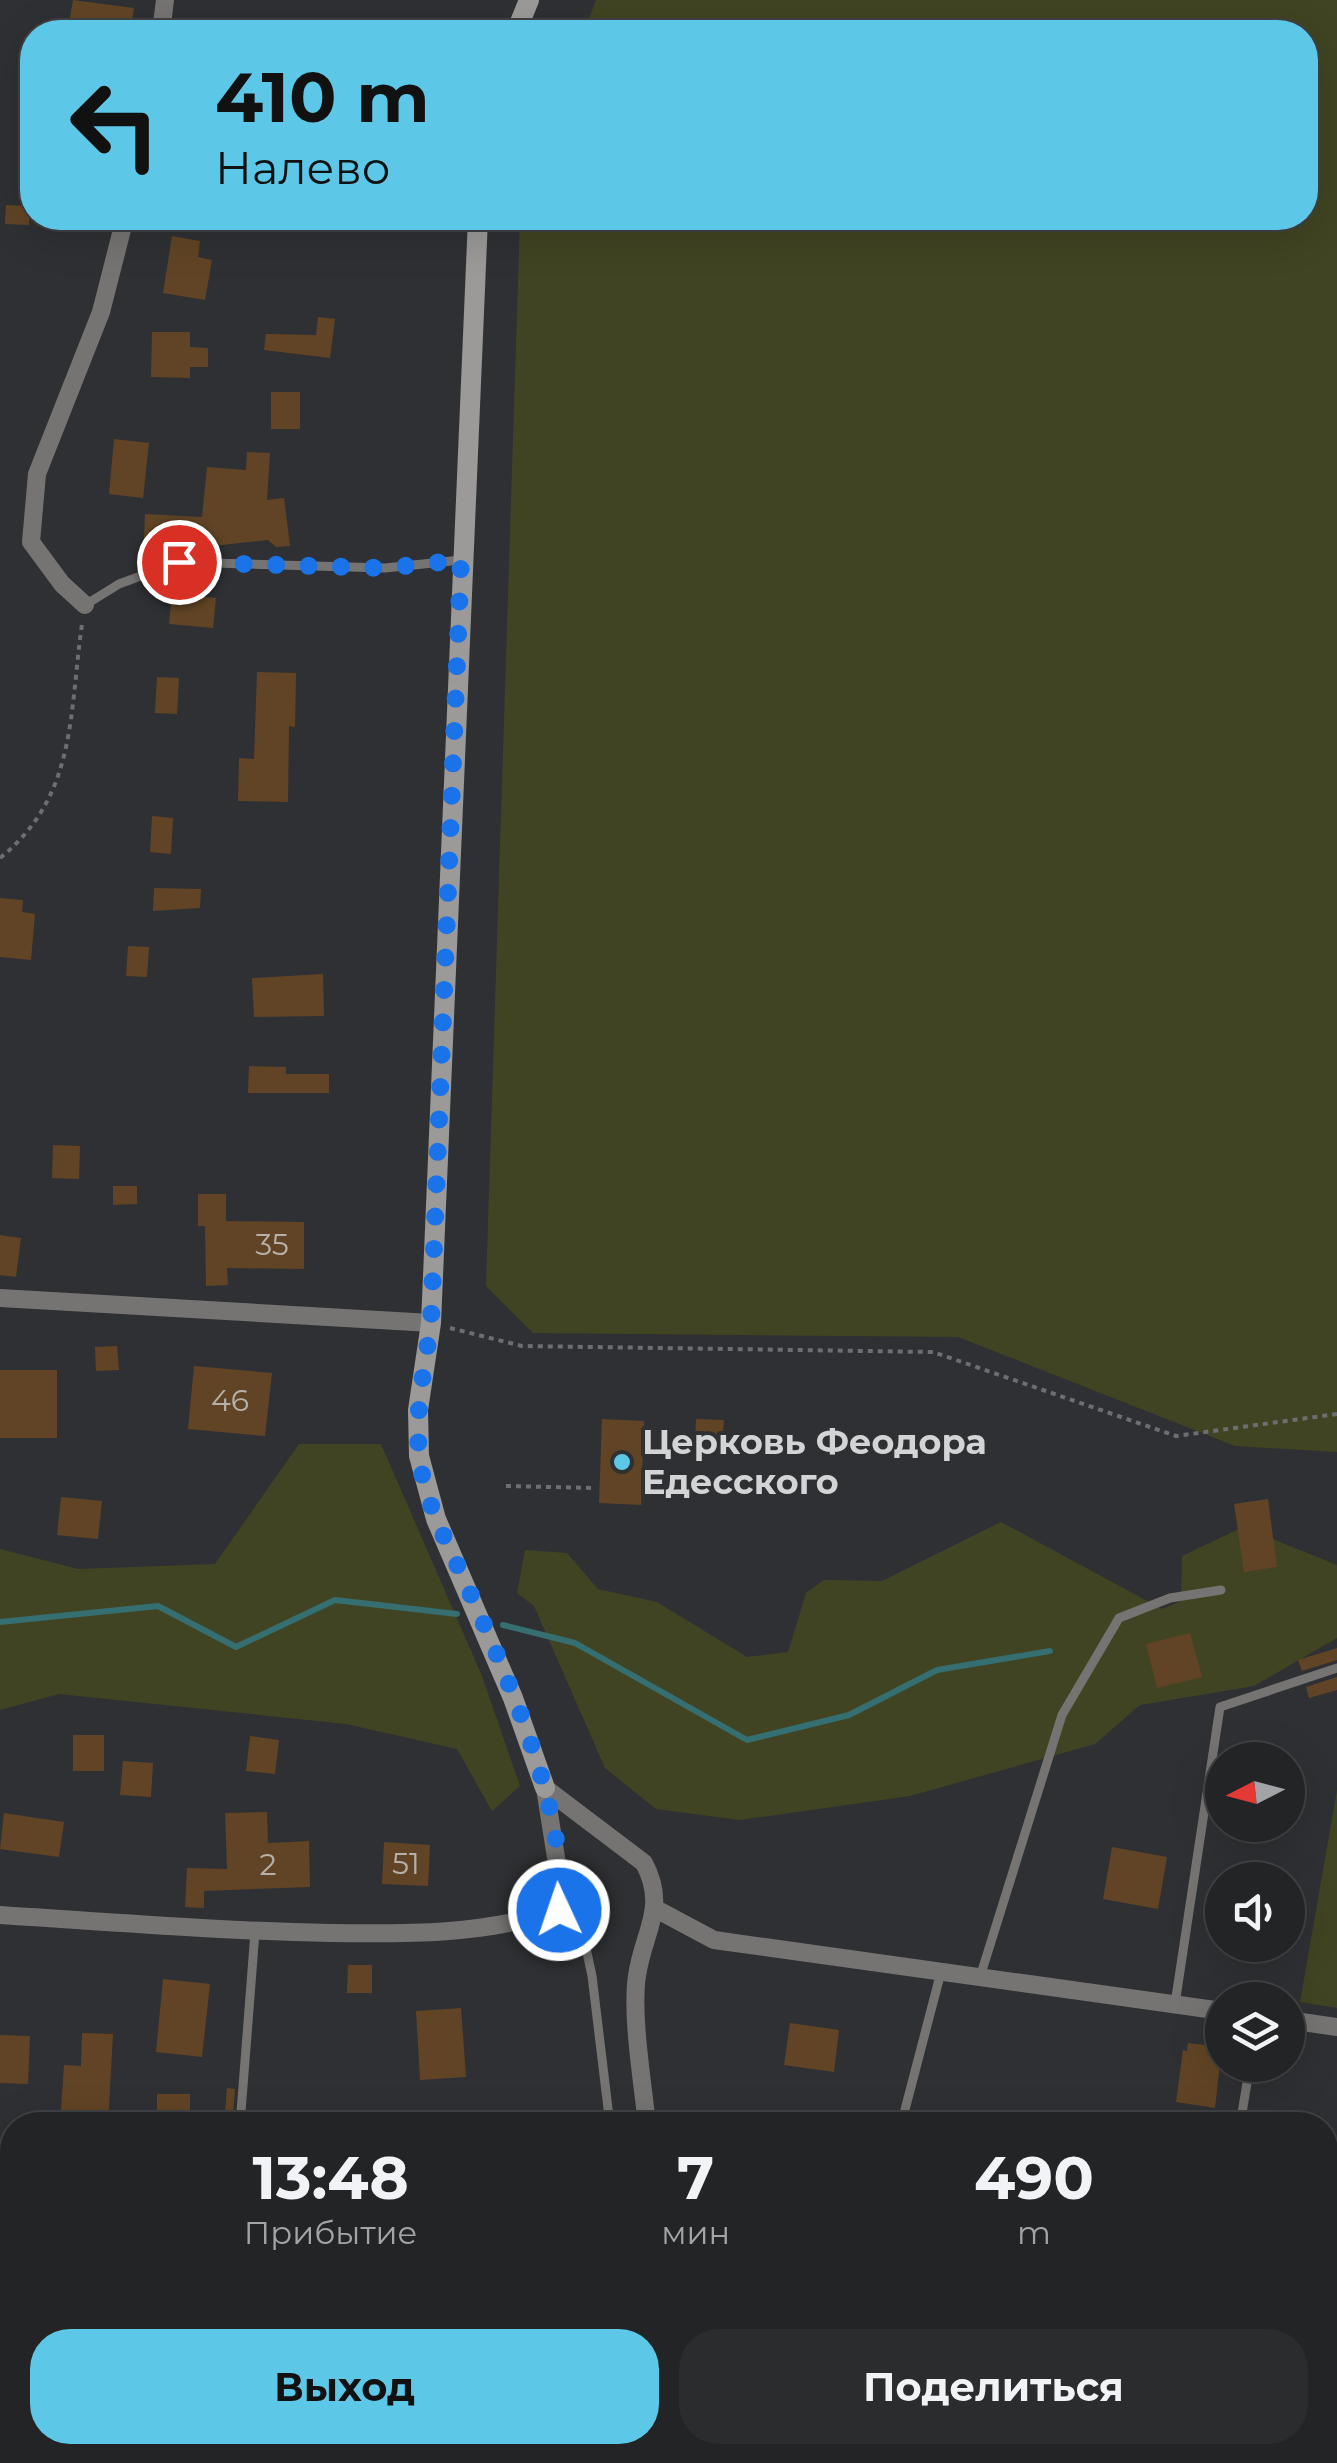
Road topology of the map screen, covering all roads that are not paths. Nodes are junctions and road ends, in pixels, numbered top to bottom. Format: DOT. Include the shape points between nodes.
graph roads {
  1 [pos="122,230"];
  2 [pos="477,230"];
  3 [pos="461,560"];
  4 [pos="85,605"];
  5 [pos="0,1298"];
  6 [pos="431,1323"];
  7 [pos="1221,1590"];
  8 [pos="1337,1668"];
  9 [pos="545,1788"];
  10 [pos="656,1908"];
  11 [pos="559,1910"];
  12 [pos="0,1915"];
  13 [pos="255,1932"];
  14 [pos="941,1972"];
  15 [pos="980,1977"];
  16 [pos="1175,2004"];
  17 [pos="1205,2008"];
  18 [pos="1305,2022"];
  19 [pos="1337,2027"];
  20 [pos="1247,2082"];
  21 [pos="241,2112"];
  22 [pos="608,2112"];
  23 [pos="647,2112"];
  24 [pos="904,2112"];
  25 [pos="1242,2112"];
  1 -- 4 [label="street" via="101,312 38,474 31,542"];
  2 -- 3 [label="street"];
  3 -- 4 [label="lane" via="385,568 179,562"];
  3 -- 6 [label="street"];
  5 -- 6 [label="street"];
  6 -- 9 [label="street" via="418,1410 419,1456 436,1519"];
  7 -- 15 [label="lane" via="1170,1598 1119,1618 1062,1715"];
  8 -- 16 [label="lane" via="1220,1707"];
  9 -- 10 [label="street" via="644,1863"];
  9 -- 11 [label="street"];
  10 -- 14 [label="street" via="714,1940"];
  10 -- 23 [label="street" via="636,1977"];
  11 -- 13 [label="street" via="444,1934"];
  11 -- 22 [label="lane" via="582,1934"];
  12 -- 13 [label="street"];
  13 -- 21 [label="lane"];
  14 -- 15 [label="street"];
  14 -- 24 [label="lane"];
  15 -- 16 [label="street"];
  16 -- 17 [label="street"];
  18 -- 19 [label="street"];
  20 -- 25 [label="lane"];
}
